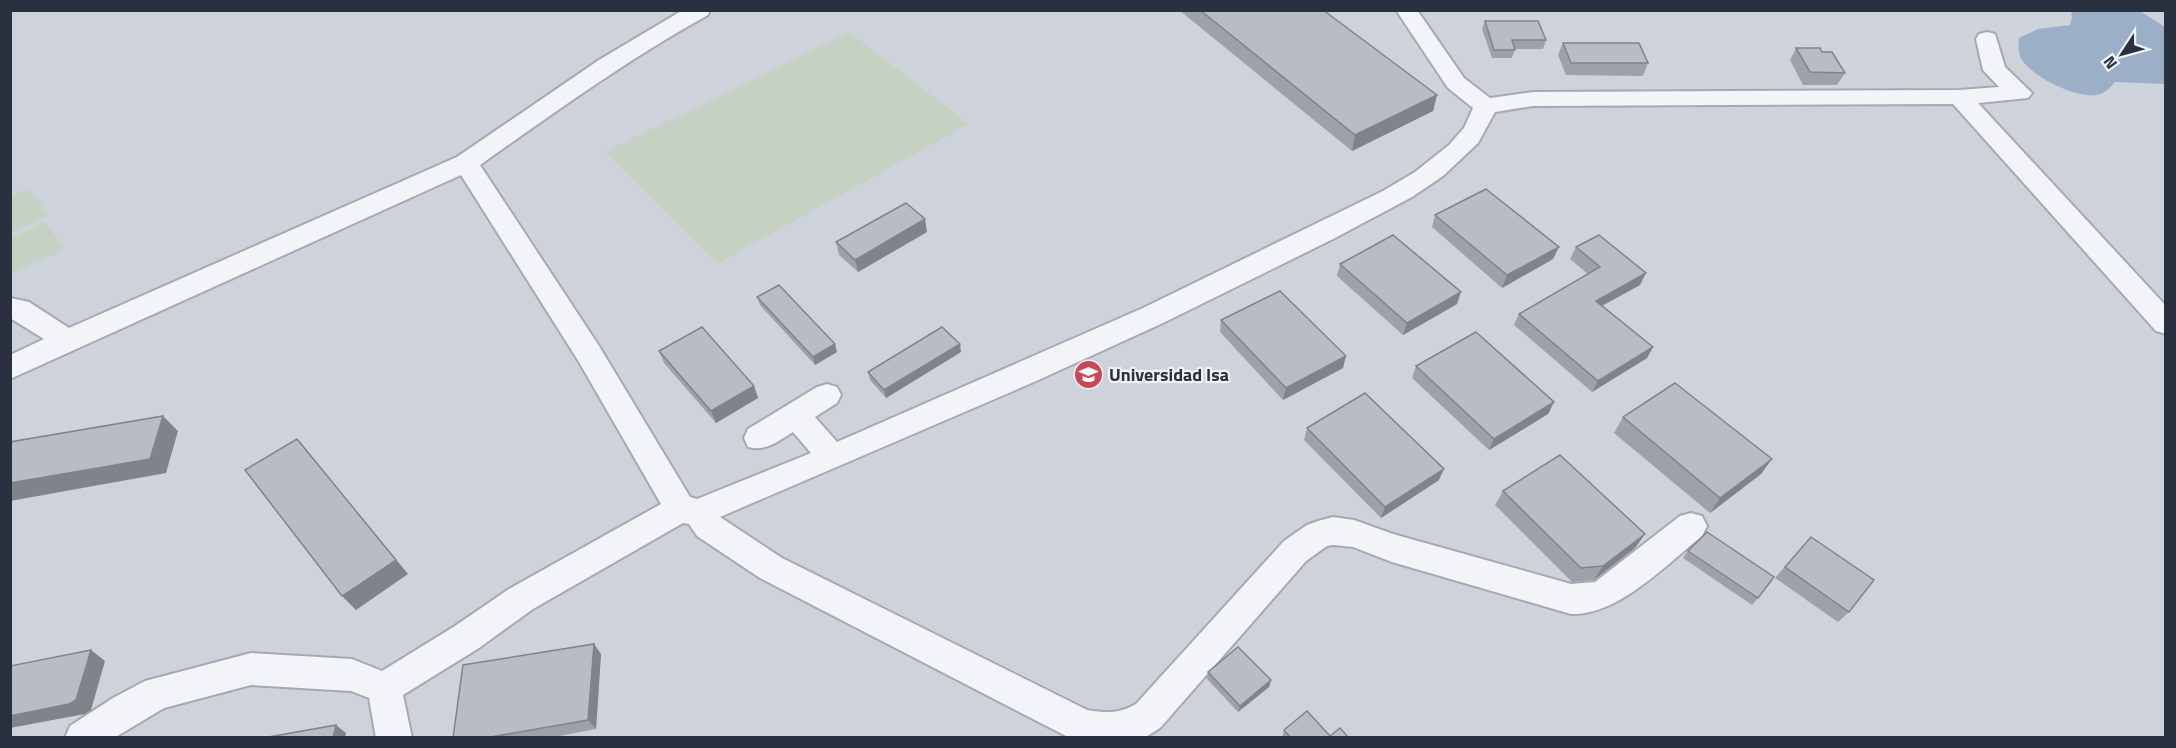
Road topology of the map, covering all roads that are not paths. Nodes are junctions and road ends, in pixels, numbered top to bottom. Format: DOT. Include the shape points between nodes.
graph roads {
  1 [pos="700,10"];
  2 [pos="1406,10"];
  3 [pos="1987,39"];
  4 [pos="1959,97"];
  5 [pos="1485,106"];
  6 [pos="466,163"];
  7 [pos="10,308"];
  8 [pos="2166,324"];
  9 [pos="66,340"];
  10 [pos="10,368"];
  11 [pos="827,395"];
  12 [pos="796,414"];
  13 [pos="759,438"];
  14 [pos="832,457"];
  15 [pos="689,511"];
  16 [pos="1691,526"];
  17 [pos="384,688"];
  18 [pos="1078,732"];
  19 [pos="1134,733"];
  20 [pos="83,738"];
  21 [pos="394,738"];
  1 -- 6 [label="street" via="608,65"];
  2 -- 5 [label="street" via="1456,83"];
  3 -- 4 [label="street" via="1994,70 2020,93"];
  4 -- 5 [label="street" via="1533,99"];
  4 -- 8 [label="street"];
  5 -- 14 [label="street" via="1480,124 1444,163 1376,205 1109,337"];
  6 -- 9 [label="street"];
  6 -- 15 [label="street"];
  7 -- 9 [label="street" via="19,309"];
  9 -- 10 [label="street"];
  11 -- 12 [label="street"];
  12 -- 13 [label="street"];
  12 -- 14 [label="street"];
  14 -- 15 [label="street"];
  15 -- 17 [label="street" via="521,598"];
  15 -- 18 [label="street" via="771,568"];
  16 -- 19 [label="street" via="1607,592 1586,600 1571,599 1354,534 1333,531 1318,535 1295,551"];
  17 -- 20 [label="street" via="352,675 251,669 157,693"];
  17 -- 21 [label="street"];
  18 -- 19 [label="street"];
}
